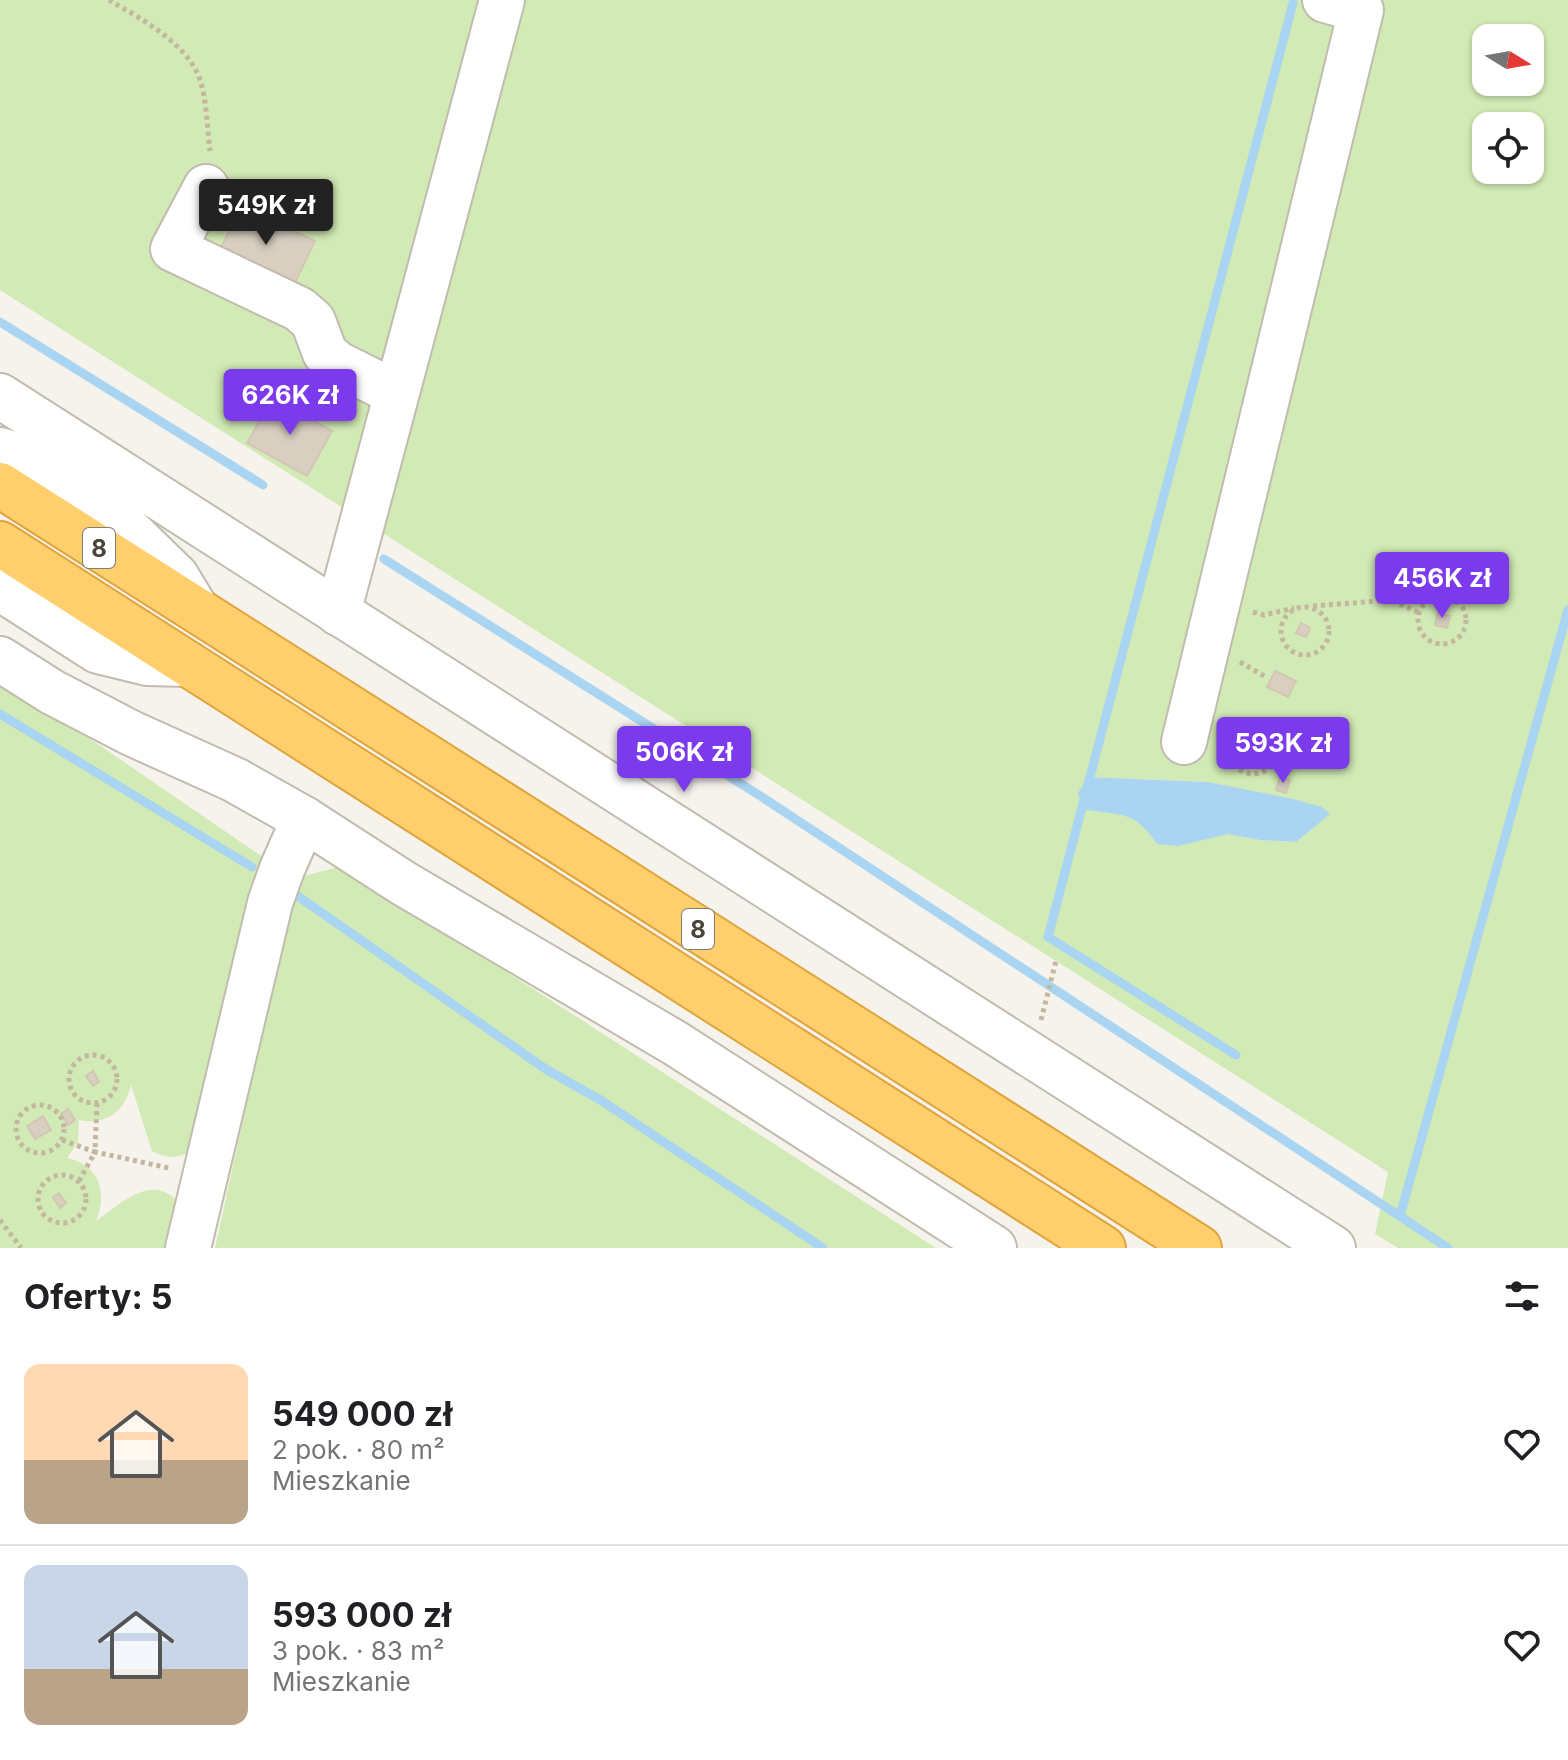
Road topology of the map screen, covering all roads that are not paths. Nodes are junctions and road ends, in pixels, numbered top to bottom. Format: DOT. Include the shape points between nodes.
graph roads {
  1 [pos="502,0"];
  2 [pos="1325,0"];
  3 [pos="206,187"];
  4 [pos="396,393"];
  5 [pos="0,396"];
  6 [pos="0,450"];
  7 [pos="0,485"];
  8 [pos="0,544"];
  9 [pos="0,586"];
  10 [pos="198,611"];
  11 [pos="338,613"];
  12 [pos="0,659"];
  13 [pos="188,664"];
  14 [pos="1184,742"];
  15 [pos="304,819"];
  16 [pos="188,1248"];
  17 [pos="994,1248"];
  18 [pos="1103,1248"];
  19 [pos="1199,1248"];
  20 [pos="1333,1248"];
  1 -- 4 [label="street"];
  2 -- 14 [label="street" via="1361,10"];
  3 -- 4 [label="street" via="173,249 299,309 313,321 331,359"];
  4 -- 11 [label="street"];
  5 -- 11 [label="street"];
  6 -- 10 [label="street" via="17,455 112,514 176,576"];
  7 -- 10 [label="highway, 8"];
  8 -- 13 [label="highway, 8"];
  9 -- 13 [label="street" via="98,651 147,663"];
  10 -- 19 [label="highway, 8"];
  11 -- 20 [label="street"];
  12 -- 15 [label="street" via="52,692"];
  13 -- 18 [label="highway, 8"];
  15 -- 16 [label="street" via="270,903"];
  15 -- 17 [label="street" via="675,1043"];
}
